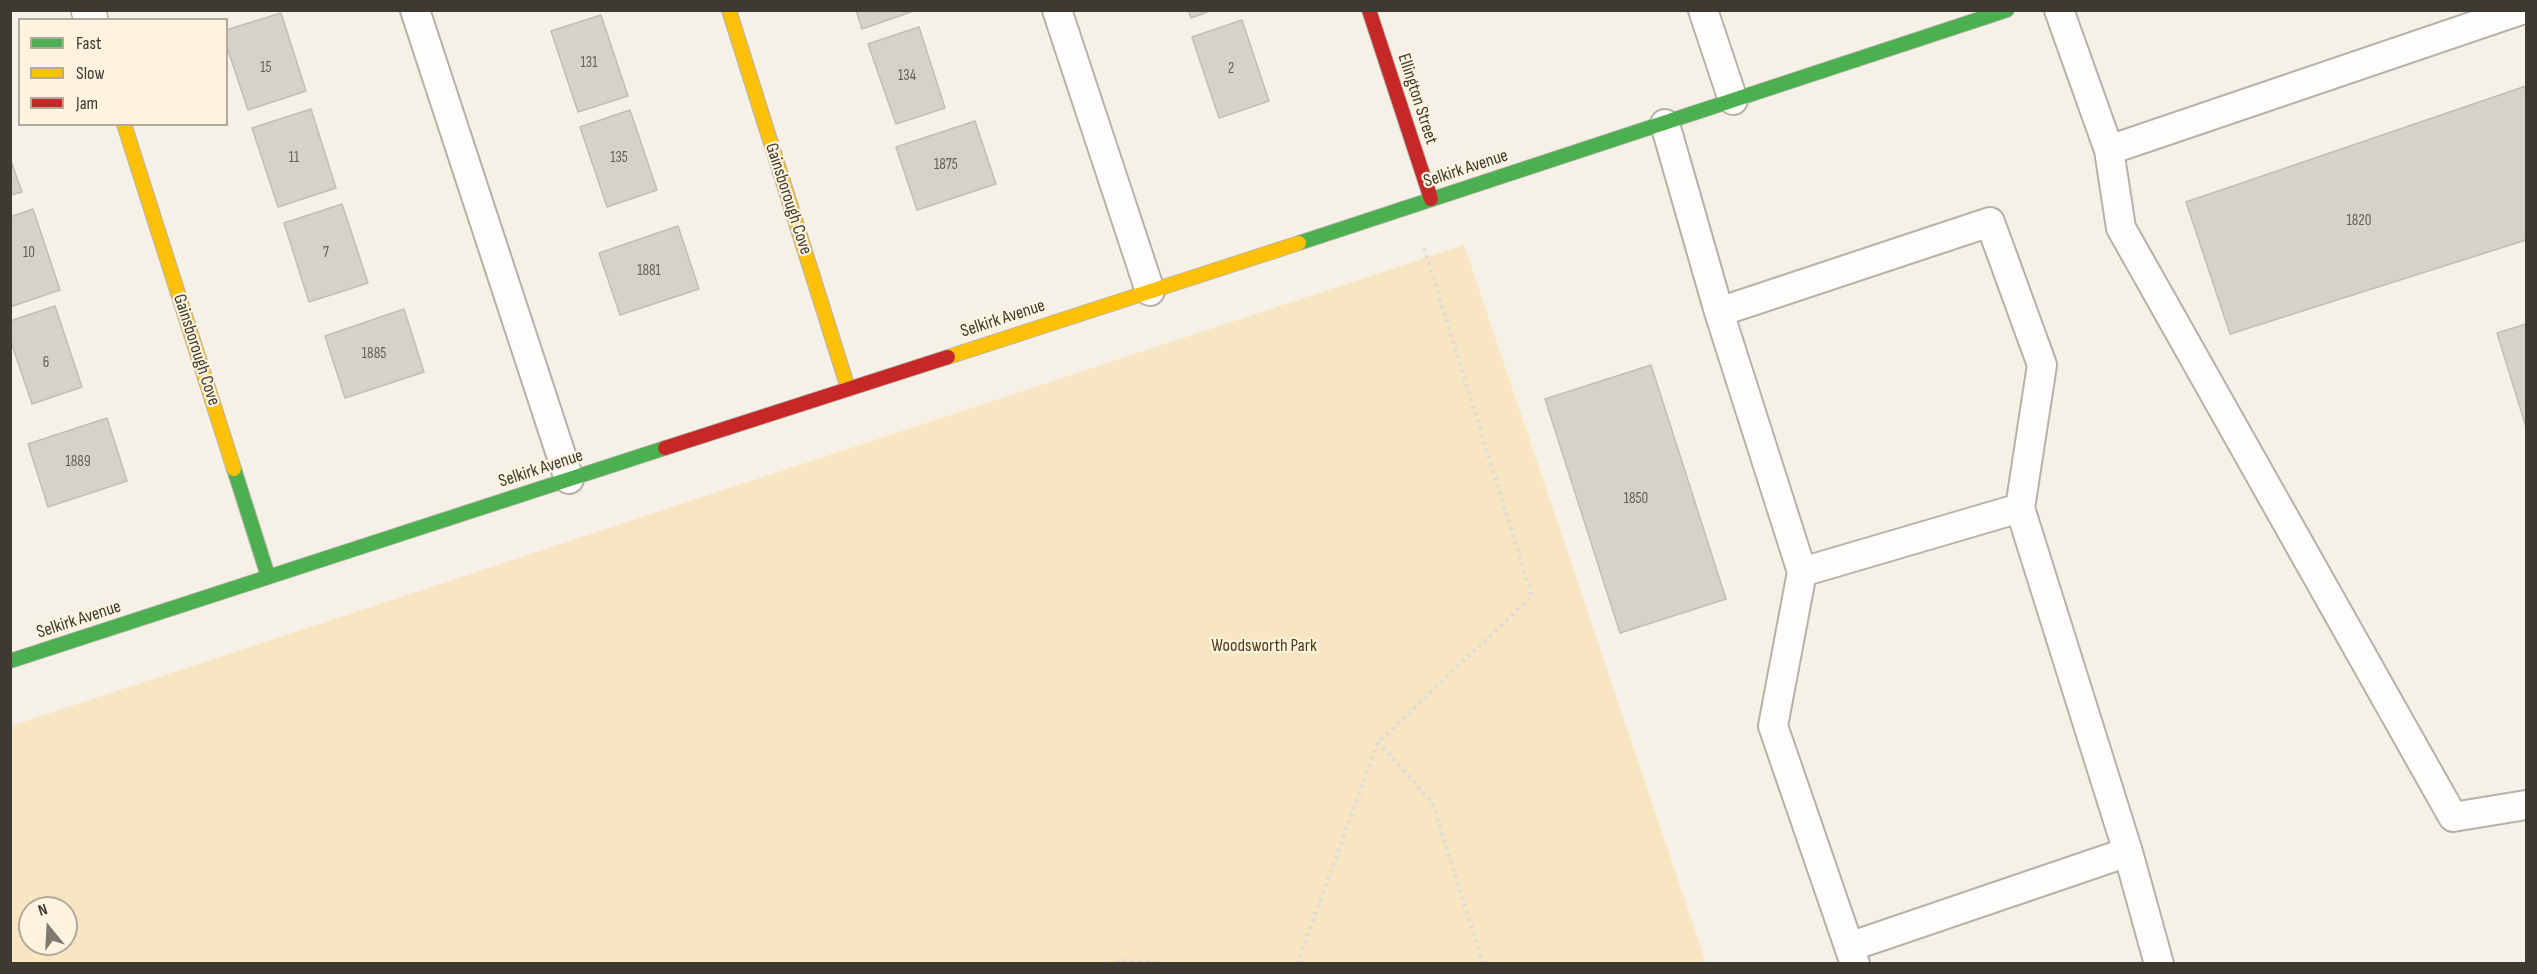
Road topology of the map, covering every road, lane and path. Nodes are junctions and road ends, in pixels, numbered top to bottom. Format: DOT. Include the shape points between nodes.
graph roads {
  1 [pos="415,10"];
  2 [pos="729,10"];
  3 [pos="1057,10"];
  4 [pos="1369,10"];
  5 [pos="1703,10"];
  6 [pos="2059,10"];
  7 [pos="2521,10"];
  8 [pos="2004,11"];
  9 [pos="1733,100"];
  10 [pos="1665,124"];
  11 [pos="125,126"];
  12 [pos="2109,150"];
  13 [pos="1431,200"];
  14 [pos="1411,206"];
  15 [pos="1150,291"];
  16 [pos="1719,312"];
  17 [pos="848,388"];
  18 [pos="569,479"];
  19 [pos="2020,508"];
  20 [pos="1802,572"];
  21 [pos="268,576"];
  22 [pos="10,661"];
  23 [pos="1378,742"];
  24 [pos="2526,806"];
  25 [pos="2128,852"];
  26 [pos="1852,955"];
  27 [pos="1109,963"];
  28 [pos="1168,963"];
  29 [pos="1297,963"];
  30 [pos="1483,963"];
  31 [pos="2159,963"];
  1 -- 18 [label="lane"];
  2 -- 17 [label="street, Gainsborough Cove"];
  3 -- 15 [label="lane"];
  4 -- 13 [label="street, Ellington Street"];
  5 -- 9 [label="lane"];
  6 -- 12 [label="lane"];
  7 -- 12 [label="lane"];
  8 -- 9 [label="street, Selkirk Avenue"];
  9 -- 10 [label="street, Selkirk Avenue"];
  10 -- 13 [label="street, Selkirk Avenue"];
  10 -- 16 [label="lane"];
  11 -- 21 [label="street, Gainsborough Cove"];
  12 -- 24 [label="lane" via="2121,228 2453,817"];
  13 -- 14 [label="street, Selkirk Avenue"];
  14 -- 15 [label="street, Selkirk Avenue"];
  14 -- 23 [label="path" via="1532,596"];
  15 -- 17 [label="street, Selkirk Avenue"];
  16 -- 19 [label="lane" via="1990,222 2042,365"];
  16 -- 20 [label="lane"];
  17 -- 18 [label="street, Selkirk Avenue"];
  18 -- 21 [label="street, Selkirk Avenue"];
  19 -- 20 [label="lane"];
  19 -- 25 [label="lane"];
  20 -- 26 [label="lane" via="1773,726"];
  21 -- 22 [label="street, Selkirk Avenue"];
  23 -- 29 [label="path"];
  23 -- 30 [label="path" via="1432,802"];
  25 -- 26 [label="lane"];
  25 -- 31 [label="lane"];
  27 -- 28 [label="path"];
}
